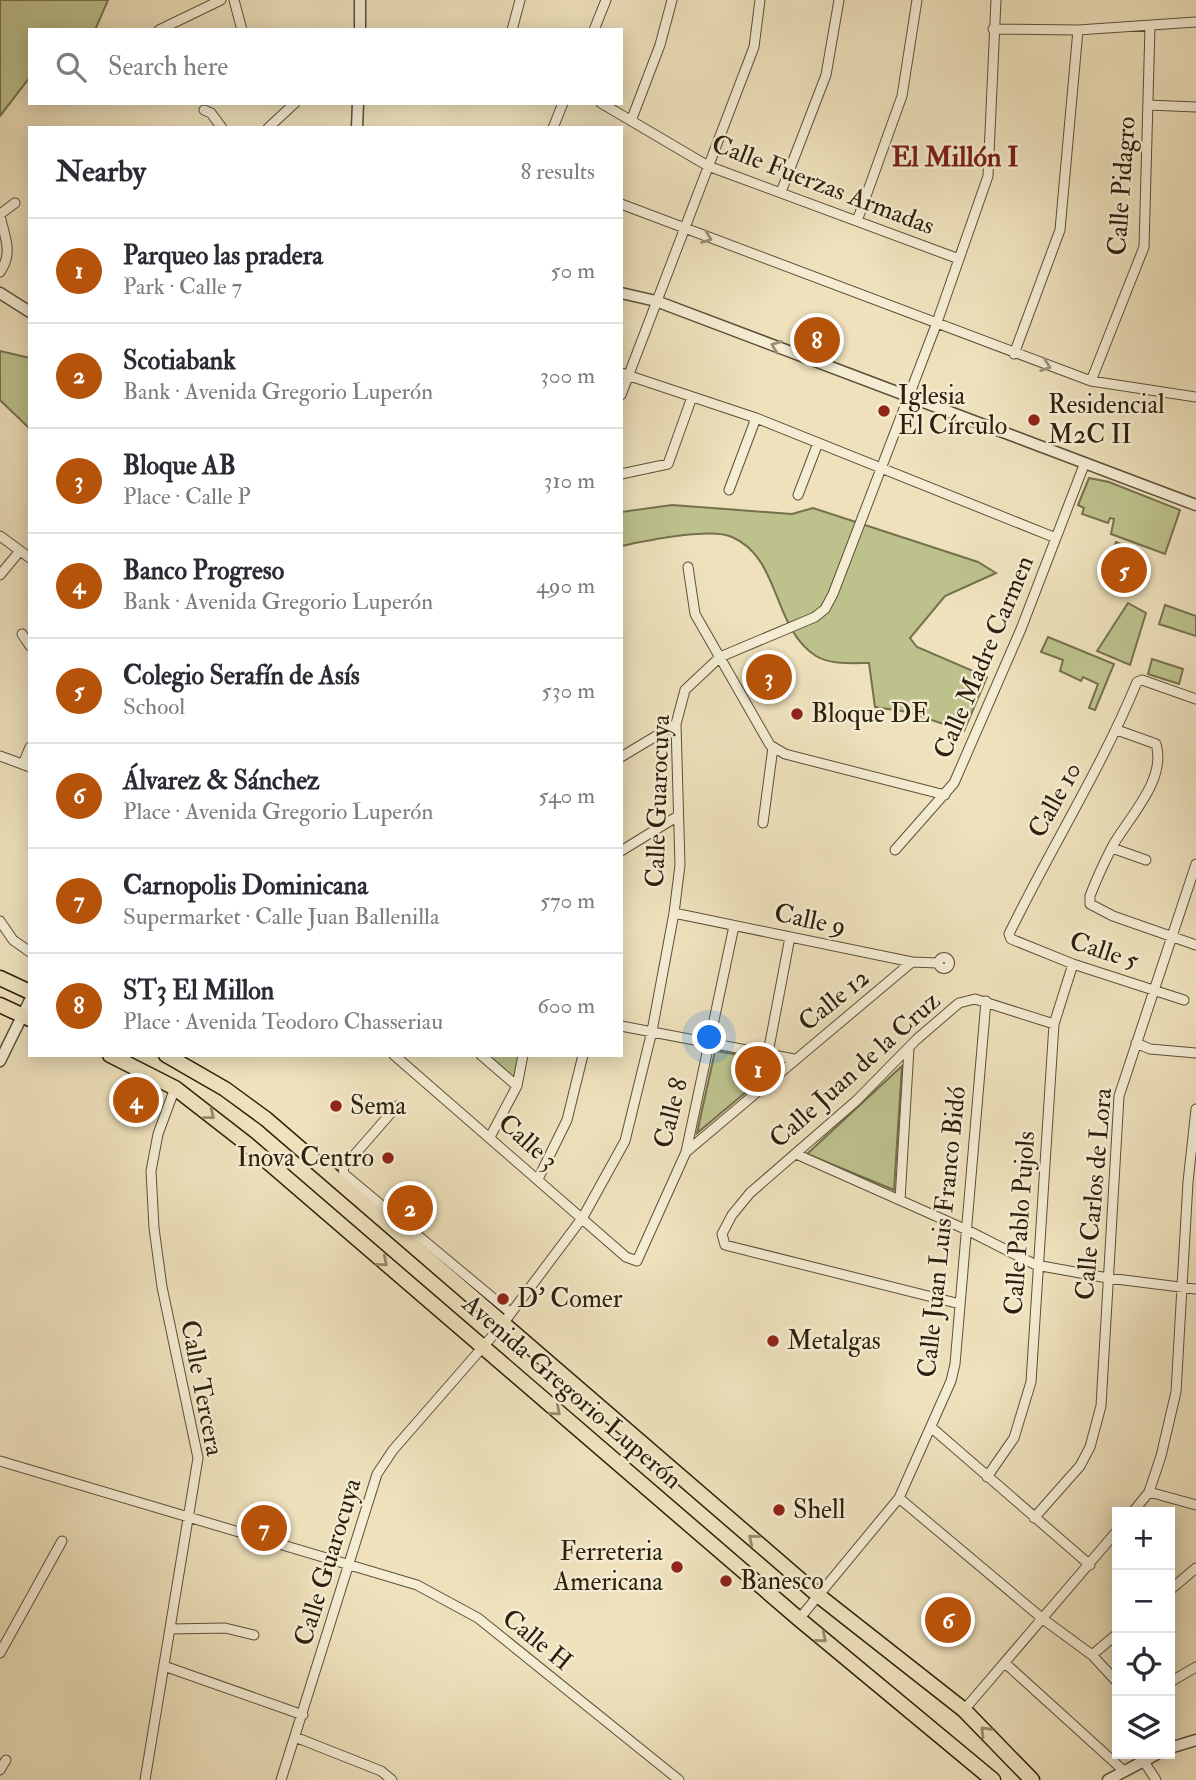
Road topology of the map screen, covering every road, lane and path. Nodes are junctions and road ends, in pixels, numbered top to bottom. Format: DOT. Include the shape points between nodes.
graph roads {
  1 [pos="221,0"];
  2 [pos="234,0"];
  3 [pos="360,0"];
  4 [pos="520,0"];
  5 [pos="606,0"];
  6 [pos="673,0"];
  7 [pos="760,0"];
  8 [pos="839,0"];
  9 [pos="918,0"];
  10 [pos="996,0"];
  11 [pos="1196,22"];
  12 [pos="1150,26"];
  13 [pos="163,28"];
  14 [pos="241,28"];
  15 [pos="360,28"];
  16 [pos="513,28"];
  17 [pos="595,28"];
  18 [pos="993,29"];
  19 [pos="1077,30"];
  20 [pos="1149,104"];
  21 [pos="293,105"];
  22 [pos="358,105"];
  23 [pos="562,105"];
  24 [pos="604,105"];
  25 [pos="1196,107"];
  26 [pos="204,110"];
  27 [pos="631,121"];
  28 [pos="221,126"];
  29 [pos="270,126"];
  30 [pos="357,126"];
  31 [pos="554,126"];
  32 [pos="708,166"];
  33 [pos="781,192"];
  34 [pos="15,203"];
  35 [pos="623,205"];
  36 [pos="0,219"];
  37 [pos="858,221"];
  38 [pos="684,229"];
  39 [pos="959,259"];
  40 [pos="0,272"];
  41 [pos="0,293"];
  42 [pos="623,293"];
  43 [pos="656,301"];
  44 [pos="28,311"];
  45 [pos="936,325"];
  46 [pos="1014,354"];
  47 [pos="625,374"];
  48 [pos="1091,381"];
  49 [pos="909,396"];
  50 [pos="692,397"];
  51 [pos="1196,397"];
  52 [pos="756,418"];
  53 [pos="818,443"];
  54 [pos="1084,465"];
  55 [pos="881,468"];
  56 [pos="623,474"];
  57 [pos="729,490"];
  58 [pos="798,495"];
  59 [pos="1196,505"];
  60 [pos="0,536"];
  61 [pos="1056,538"];
  62 [pos="19,552"];
  63 [pos="28,557"];
  64 [pos="688,567"];
  65 [pos="0,575"];
  66 [pos="22,634"];
  67 [pos="28,643"];
  68 [pos="720,657"];
  69 [pos="1196,699"];
  70 [pos="676,724"];
  71 [pos="1117,730"];
  72 [pos="773,747"];
  73 [pos="0,756"];
  74 [pos="623,756"];
  75 [pos="26,765"];
  76 [pos="945,795"];
  77 [pos="678,816"];
  78 [pos="763,823"];
  79 [pos="1112,848"];
  80 [pos="623,849"];
  81 [pos="895,850"];
  82 [pos="1146,860"];
  83 [pos="1196,864"];
  84 [pos="674,913"];
  85 [pos="0,921"];
  86 [pos="734,926"];
  87 [pos="1174,936"];
  88 [pos="790,937"];
  89 [pos="1011,939"];
  90 [pos="1196,945"];
  91 [pos="28,951"];
  92 [pos="912,962"];
  93 [pos="938,962"];
  94 [pos="1073,964"];
  95 [pos="0,978"];
  96 [pos="1155,990"];
  97 [pos="28,991"];
  98 [pos="1184,1000"];
  99 [pos="986,1001"];
  100 [pos="0,1005"];
  101 [pos="26,1018"];
  102 [pos="1054,1024"];
  103 [pos="623,1026"];
  104 [pos="652,1031"];
  105 [pos="709,1042"];
  106 [pos="1136,1043"];
  107 [pos="909,1048"];
  108 [pos="1196,1053"];
  109 [pos="768,1054"];
  110 [pos="114,1057"];
  111 [pos="169,1057"];
  112 [pos="396,1057"];
  113 [pos="483,1057"];
  114 [pos="523,1057"];
  115 [pos="583,1057"];
  116 [pos="794,1059"];
  117 [pos="0,1061"];
  118 [pos="517,1086"];
  119 [pos="175,1088"];
  120 [pos="397,1106"];
  121 [pos="1196,1109"];
  122 [pos="490,1137"];
  123 [pos="686,1152"];
  124 [pos="796,1154"];
  125 [pos="538,1179"];
  126 [pos="900,1200"];
  127 [pos="583,1217"];
  128 [pos="967,1230"];
  129 [pos="635,1261"];
  130 [pos="1036,1265"];
  131 [pos="1108,1278"];
  132 [pos="1180,1288"];
  133 [pos="1196,1289"];
  134 [pos="960,1304"];
  135 [pos="507,1319"];
  136 [pos="483,1349"];
  137 [pos="932,1428"];
  138 [pos="0,1461"];
  139 [pos="987,1477"];
  140 [pos="1149,1492"];
  141 [pos="900,1498"];
  142 [pos="1196,1505"];
  143 [pos="1137,1507"];
  144 [pos="1034,1518"];
  145 [pos="190,1519"];
  146 [pos="1112,1537"];
  147 [pos="62,1541"];
  148 [pos="350,1565"];
  149 [pos="1090,1565"];
  150 [pos="1196,1569"];
  151 [pos="1175,1586"];
  152 [pos="819,1595"];
  153 [pos="799,1619"];
  154 [pos="1043,1619"];
  155 [pos="170,1629"];
  156 [pos="254,1635"];
  157 [pos="1112,1638"];
  158 [pos="0,1653"];
  159 [pos="1092,1655"];
  160 [pos="1005,1664"];
  161 [pos="164,1666"];
  162 [pos="1196,1667"];
  163 [pos="1112,1677"];
  164 [pos="1175,1679"];
  165 [pos="964,1710"];
  166 [pos="303,1715"];
  167 [pos="295,1737"];
  168 [pos="1196,1740"];
  169 [pos="1175,1744"];
  170 [pos="6,1760"];
  171 [pos="1143,1760"];
  172 [pos="0,1770"];
  173 [pos="1124,1771"];
  174 [pos="145,1780"];
  175 [pos="281,1780"];
  176 [pos="391,1780"];
  177 [pos="679,1780"];
  178 [pos="993,1780"];
  179 [pos="1032,1780"];
  180 [pos="1108,1780"];
  181 [pos="1156,1780"];
  1 -- 13 [label="street"];
  2 -- 14 [label="street"];
  3 -- 15 [label="street"];
  4 -- 16 [label="street"];
  5 -- 17 [label="street"];
  6 -- 27 [label="street"];
  7 -- 32 [label="street" via="754,47"];
  8 -- 33 [label="street" via="826,75"];
  9 -- 37 [label="street" via="902,96"];
  10 -- 18 [label="street, Calle Guarocuya"];
  11 -- 12 [label="street"];
  12 -- 19 [label="street"];
  12 -- 20 [label="street, Calle Pidagro"];
  18 -- 19 [label="street"];
  18 -- 39 [label="street, Calle Guarocuya" via="988,176"];
  19 -- 46 [label="street" via="1060,230"];
  20 -- 25 [label="street"];
  20 -- 48 [label="street, Calle Pidagro" via="1143,256"];
  21 -- 29 [label="street"];
  22 -- 30 [label="street"];
  23 -- 31 [label="street"];
  24 -- 27 [label="street, Calle Fuerzas Armadas"];
  26 -- 28 [label="street"];
  27 -- 32 [label="street, Calle Fuerzas Armadas"];
  32 -- 33 [label="street, Calle Fuerzas Armadas"];
  32 -- 38 [label="street"];
  33 -- 37 [label="street, Calle Fuerzas Armadas"];
  34 -- 36 [label="street"];
  35 -- 38 [label="street"];
  36 -- 40 [label="street" via="8,256"];
  37 -- 39 [label="street, Calle Fuerzas Armadas"];
  38 -- 43 [label="street"];
  38 -- 45 [label="street, one-way"];
  39 -- 45 [label="street, Calle Guarocuya"];
  41 -- 44 [label="street"];
  42 -- 43 [label="street"];
  43 -- 47 [label="street"];
  49 -- 43 [label="street, one-way"];
  45 -- 46 [label="street"];
  45 -- 49 [label="street, Calle Guarocuya"];
  46 -- 48 [label="street, one-way"];
  47 -- 50 [label="street"];
  48 -- 51 [label="street"];
  49 -- 54 [label="street"];
  49 -- 55 [label="street, Calle Guarocuya"];
  50 -- 52 [label="street"];
  50 -- 56 [label="street" via="668,464"];
  52 -- 53 [label="street"];
  52 -- 57 [label="street"];
  53 -- 55 [label="street"];
  53 -- 58 [label="street"];
  54 -- 59 [label="street"];
  54 -- 61 [label="street, Calle Madre Carmen"];
  55 -- 61 [label="street"];
  55 -- 68 [label="street, Calle Guarocuya" via="825,609"];
  60 -- 62 [label="street"];
  61 -- 76 [label="street, Calle Madre Carmen" via="958,774"];
  62 -- 63 [label="street"];
  62 -- 65 [label="street"];
  64 -- 68 [label="street" via="695,614"];
  66 -- 67 [label="street"];
  68 -- 70 [label="street, Calle Guarocuya" via="685,690"];
  68 -- 72 [label="street"];
  69 -- 71 [label="street, Calle 10" via="1139,680"];
  70 -- 74 [label="street"];
  70 -- 77 [label="street, Calle Guarocuya"];
  71 -- 79 [label="street" via="1156,744 1158,749 1149,788"];
  71 -- 89 [label="street, Calle 10" via="1038,873 1009,934"];
  72 -- 76 [label="street" via="785,754"];
  72 -- 78 [label="street"];
  73 -- 75 [label="street"];
  76 -- 81 [label="street, Calle Madre Carmen"];
  77 -- 80 [label="street"];
  77 -- 84 [label="street, Calle Guarocuya" via="680,865"];
  79 -- 82 [label="street"];
  79 -- 87 [label="street" via="1090,904"];
  83 -- 87 [label="street, Calle Carlos de Lora"];
  84 -- 86 [label="street, Calle 9"];
  84 -- 104 [label="street, Calle Guarocuya"];
  85 -- 91 [label="street" via="13,940"];
  86 -- 88 [label="street, Calle 9"];
  86 -- 105 [label="street, Calle 8"];
  87 -- 90 [label="street"];
  87 -- 96 [label="street, Calle Carlos de Lora"];
  88 -- 92 [label="street, Calle 9"];
  88 -- 109 [label="street"];
  89 -- 94 [label="street, Calle 5"];
  92 -- 93 [label="street, Calle 9"];
  92 -- 116 [label="street, Calle 12"];
  94 -- 96 [label="street, Calle 5"];
  94 -- 102 [label="street, Calle Pablo Pujols"];
  95 -- 97 [label="main road"];
  96 -- 98 [label="street, Calle 5"];
  96 -- 106 [label="street, Calle Carlos de Lora"];
  99 -- 102 [label="street"];
  99 -- 107 [label="street, Calle Juan de la Cruz" via="960,1003"];
  99 -- 128 [label="street, Calle Juan Luis Franco Bidó"];
  100 -- 101 [label="main road"];
  101 -- 117 [label="street"];
  102 -- 130 [label="street, Calle Pablo Pujols"];
  103 -- 104 [label="street"];
  104 -- 105 [label="street"];
  104 -- 127 [label="street, Calle Guarocuya" via="625,1142"];
  105 -- 109 [label="street"];
  105 -- 123 [label="street, Calle 8"];
  106 -- 108 [label="street" via="1150,1049"];
  106 -- 131 [label="street, Calle Carlos de Lora" via="1119,1096"];
  107 -- 124 [label="street, Calle Juan de la Cruz"];
  107 -- 126 [label="street"];
  109 -- 116 [label="street"];
  110 -- 119 [label="main road, Avenida Gregorio Luperón"];
  111 -- 135 [label="main road, Avenida Gregorio Luperón" via="265,1119"];
  112 -- 122 [label="street, Calle 3"];
  113 -- 118 [label="street"];
  114 -- 118 [label="street"];
  115 -- 125 [label="street" via="567,1120"];
  116 -- 123 [label="street, Calle 12"];
  118 -- 122 [label="street"];
  119 -- 136 [label="main road, Avenida Gregorio Luperón, one-way" via="247,1144"];
  119 -- 145 [label="street, Calle Tercera" via="158,1134 152,1171 162,1287 198,1458"];
  120 -- 135 [label="street" via="343,1168 344,1174"];
  121 -- 132 [label="street"];
  122 -- 125 [label="street, Calle 3"];
  123 -- 129 [label="street, Calle 8"];
  124 -- 126 [label="street"];
  124 -- 134 [label="street, Calle Juan de la Cruz" via="739,1205 722,1234 725,1245"];
  125 -- 127 [label="street, Calle 3"];
  126 -- 128 [label="street"];
  127 -- 129 [label="street, Calle 3"];
  127 -- 135 [label="street, Calle Guarocuya"];
  128 -- 130 [label="street"];
  128 -- 134 [label="street, Calle Juan Luis Franco Bidó"];
  130 -- 131 [label="street"];
  130 -- 139 [label="street, Calle Pablo Pujols" via="1033,1358 1026,1402 1014,1438"];
  131 -- 132 [label="street"];
  131 -- 144 [label="street, Calle Carlos de Lora" via="1101,1406 1090,1447 1080,1466"];
  132 -- 133 [label="street"];
  132 -- 140 [label="street" via="1176,1392"];
  134 -- 137 [label="street, Calle Juan Luis Franco Bidó" via="955,1364"];
  135 -- 136 [label="street, Calle Guarocuya"];
  152 -- 135 [label="main road, Avenida Gregorio Luperón, one-way"];
  136 -- 148 [label="street, Calle Guarocuya" via="377,1474"];
  136 -- 153 [label="main road, Avenida Gregorio Luperón, one-way"];
  137 -- 139 [label="street"];
  137 -- 141 [label="street, Calle Juan Luis Franco Bidó"];
  138 -- 145 [label="street, Calle H"];
  139 -- 144 [label="street"];
  140 -- 142 [label="street"];
  140 -- 143 [label="street"];
  141 -- 152 [label="street, Calle Juan Luis Franco Bidó"];
  141 -- 154 [label="street"];
  144 -- 149 [label="street"];
  145 -- 148 [label="street, Calle H"];
  145 -- 155 [label="street, Calle Tercera"];
  146 -- 149 [label="street"];
  147 -- 158 [label="street"];
  148 -- 166 [label="street, Calle Guarocuya"];
  148 -- 177 [label="street, Calle H" via="417,1585 478,1618"];
  149 -- 154 [label="street"];
  150 -- 151 [label="street"];
  152 -- 153 [label="street, Calle Juan Luis Franco Bidó"];
  152 -- 165 [label="main road, Avenida Gregorio Luperón"];
  153 -- 178 [label="main road, Avenida Gregorio Luperón, one-way"];
  154 -- 159 [label="street"];
  154 -- 160 [label="street"];
  155 -- 156 [label="street" via="225,1628"];
  155 -- 161 [label="street, Calle Tercera"];
  157 -- 159 [label="street"];
  159 -- 163 [label="street"];
  160 -- 165 [label="street"];
  160 -- 173 [label="street"];
  161 -- 166 [label="street"];
  161 -- 174 [label="street, Calle Tercera"];
  162 -- 164 [label="street"];
  179 -- 165 [label="main road, Avenida Gregorio Luperón, one-way"];
  166 -- 167 [label="street, Calle Guarocuya"];
  167 -- 175 [label="street, Calle Guarocuya"];
  167 -- 176 [label="street" via="381,1771"];
  168 -- 169 [label="street"];
  170 -- 172 [label="street"];
  171 -- 173 [label="street"];
  171 -- 181 [label="street"];
  173 -- 180 [label="street"];
}
